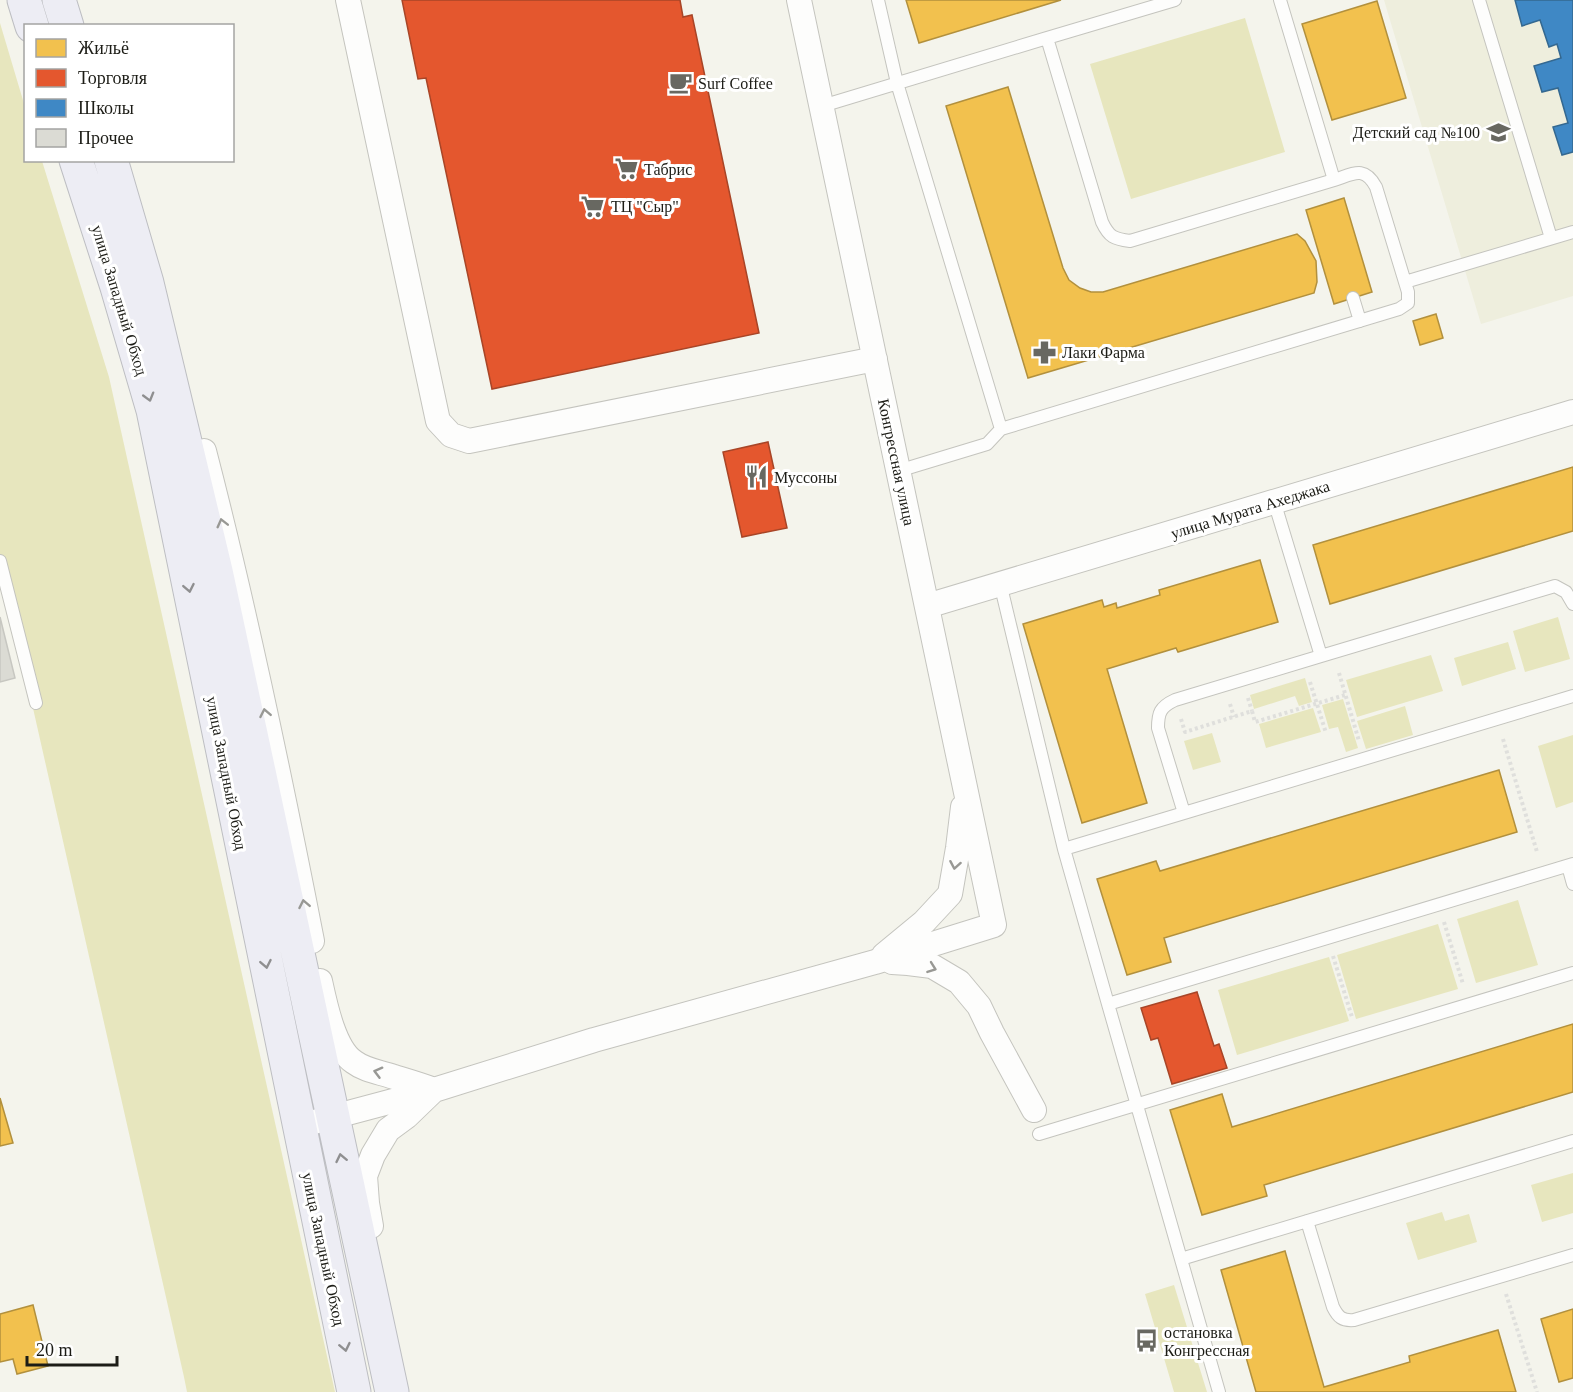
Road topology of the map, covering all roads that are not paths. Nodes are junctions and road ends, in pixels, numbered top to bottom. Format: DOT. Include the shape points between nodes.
graph roads {
  1 [pos="24,0"];
  2 [pos="59,0"];
  3 [pos="348,0"];
  4 [pos="799,0"];
  5 [pos="878,0"];
  6 [pos="1174,0"];
  7 [pos="1280,0"];
  8 [pos="1479,0"];
  9 [pos="31,24"];
  10 [pos="66,24"];
  11 [pos="1047,38"];
  12 [pos="897,83"];
  13 [pos="822,106"];
  14 [pos="77,162"];
  15 [pos="113,162"];
  16 [pos="113,162"];
  17 [pos="1334,180"];
  18 [pos="1573,232"];
  19 [pos="1551,238"];
  20 [pos="1405,282"];
  21 [pos="1353,298"];
  22 [pos="1360,321"];
  23 [pos="875,359"];
  24 [pos="1573,412"];
  25 [pos="1001,429"];
  26 [pos="898,471"];
  27 [pos="1274,501"];
  28 [pos="0,561"];
  29 [pos="1000,584"];
  30 [pos="1573,604"];
  31 [pos="927,606"];
  32 [pos="1327,654"];
  33 [pos="1573,696"];
  34 [pos="36,703"];
  35 [pos="965,786"];
  36 [pos="1184,813"];
  37 [pos="1064,849"];
  38 [pos="1570,865"];
  39 [pos="1573,884"];
  40 [pos="875,962"];
  41 [pos="1573,973"];
  42 [pos="1108,1004"];
  43 [pos="434,1090"];
  44 [pos="1137,1104"];
  45 [pos="1034,1110"];
  46 [pos="333,1117"];
  47 [pos="299,1126"];
  48 [pos="1039,1134"];
  49 [pos="1573,1141"];
  50 [pos="1307,1221"];
  51 [pos="1573,1255"];
  52 [pos="1181,1259"];
  53 [pos="354,1392"];
  54 [pos="392,1392"];
  55 [pos="408,1392"];
  56 [pos="1219,1392"];
  1 -- 9 [label="highway"];
  2 -- 10 [label="highway"];
  3 -- 23 [label="street" via="438,421 451,435 469,441"];
  4 -- 13 [label="street, Конгрессная улица"];
  5 -- 12 [label="lane"];
  6 -- 11 [label="lane"];
  7 -- 17 [label="lane"];
  8 -- 19 [label="lane"];
  11 -- 12 [label="lane"];
  11 -- 17 [label="lane" via="1102,222 1107,233 1118,240 1130,241"];
  12 -- 13 [label="lane"];
  12 -- 25 [label="lane"];
  13 -- 23 [label="street, Конгрессная улица"];
  14 -- 47 [label="highway, улица Западный Обход, one-way" via="153,410"];
  43 -- 15 [label="street, one-way" via="352,1062 339,1044 327,1010 223,526 166,311"];
  16 -- 46 [label="highway, улица Западный Обход" via="147,283 216,571"];
  17 -- 20 [label="lane" via="1363,172 1371,178"];
  18 -- 19 [label="lane"];
  19 -- 20 [label="lane"];
  20 -- 22 [label="lane" via="1408,303"];
  21 -- 22 [label="lane"];
  22 -- 25 [label="lane"];
  23 -- 26 [label="street, Конгрессная улица"];
  24 -- 27 [label="street, улица Мурата Ахеджака"];
  25 -- 26 [label="lane" via="987,444"];
  26 -- 31 [label="street, Конгрессная улица"];
  27 -- 29 [label="street, улица Мурата Ахеджака"];
  27 -- 32 [label="lane"];
  28 -- 34 [label="lane"];
  29 -- 31 [label="street, улица Мурата Ахеджака"];
  29 -- 37 [label="lane"];
  30 -- 32 [label="lane" via="1566,592 1555,586"];
  31 -- 35 [label="street, Конгрессная улица"];
  32 -- 36 [label="lane" via="1166,704 1158,714 1158,728"];
  33 -- 36 [label="lane"];
  35 -- 40 [label="street, one-way" via="950,894 924,922"];
  35 -- 40 [label="street, Конгрессная улица" via="994,925"];
  36 -- 37 [label="lane"];
  37 -- 42 [label="lane"];
  38 -- 39 [label="lane"];
  38 -- 42 [label="lane"];
  40 -- 43 [label="street" via="594,1040"];
  40 -- 45 [label="street, one-way" via="932,966 959,982 979,1006"];
  41 -- 44 [label="lane"];
  42 -- 44 [label="lane"];
  43 -- 46 [label="street"];
  43 -- 55 [label="street" via="388,1130 366,1176 369,1213"];
  44 -- 48 [label="lane"];
  44 -- 52 [label="lane"];
  46 -- 47 [label="street"];
  54 -- 46 [label="highway, улица Западный Обход, one-way"];
  47 -- 53 [label="highway, улица Западный Обход, one-way"];
  49 -- 50 [label="lane"];
  50 -- 51 [label="lane" via="1333,1307 1345,1321"];
  50 -- 52 [label="lane"];
  52 -- 56 [label="lane"];
}
